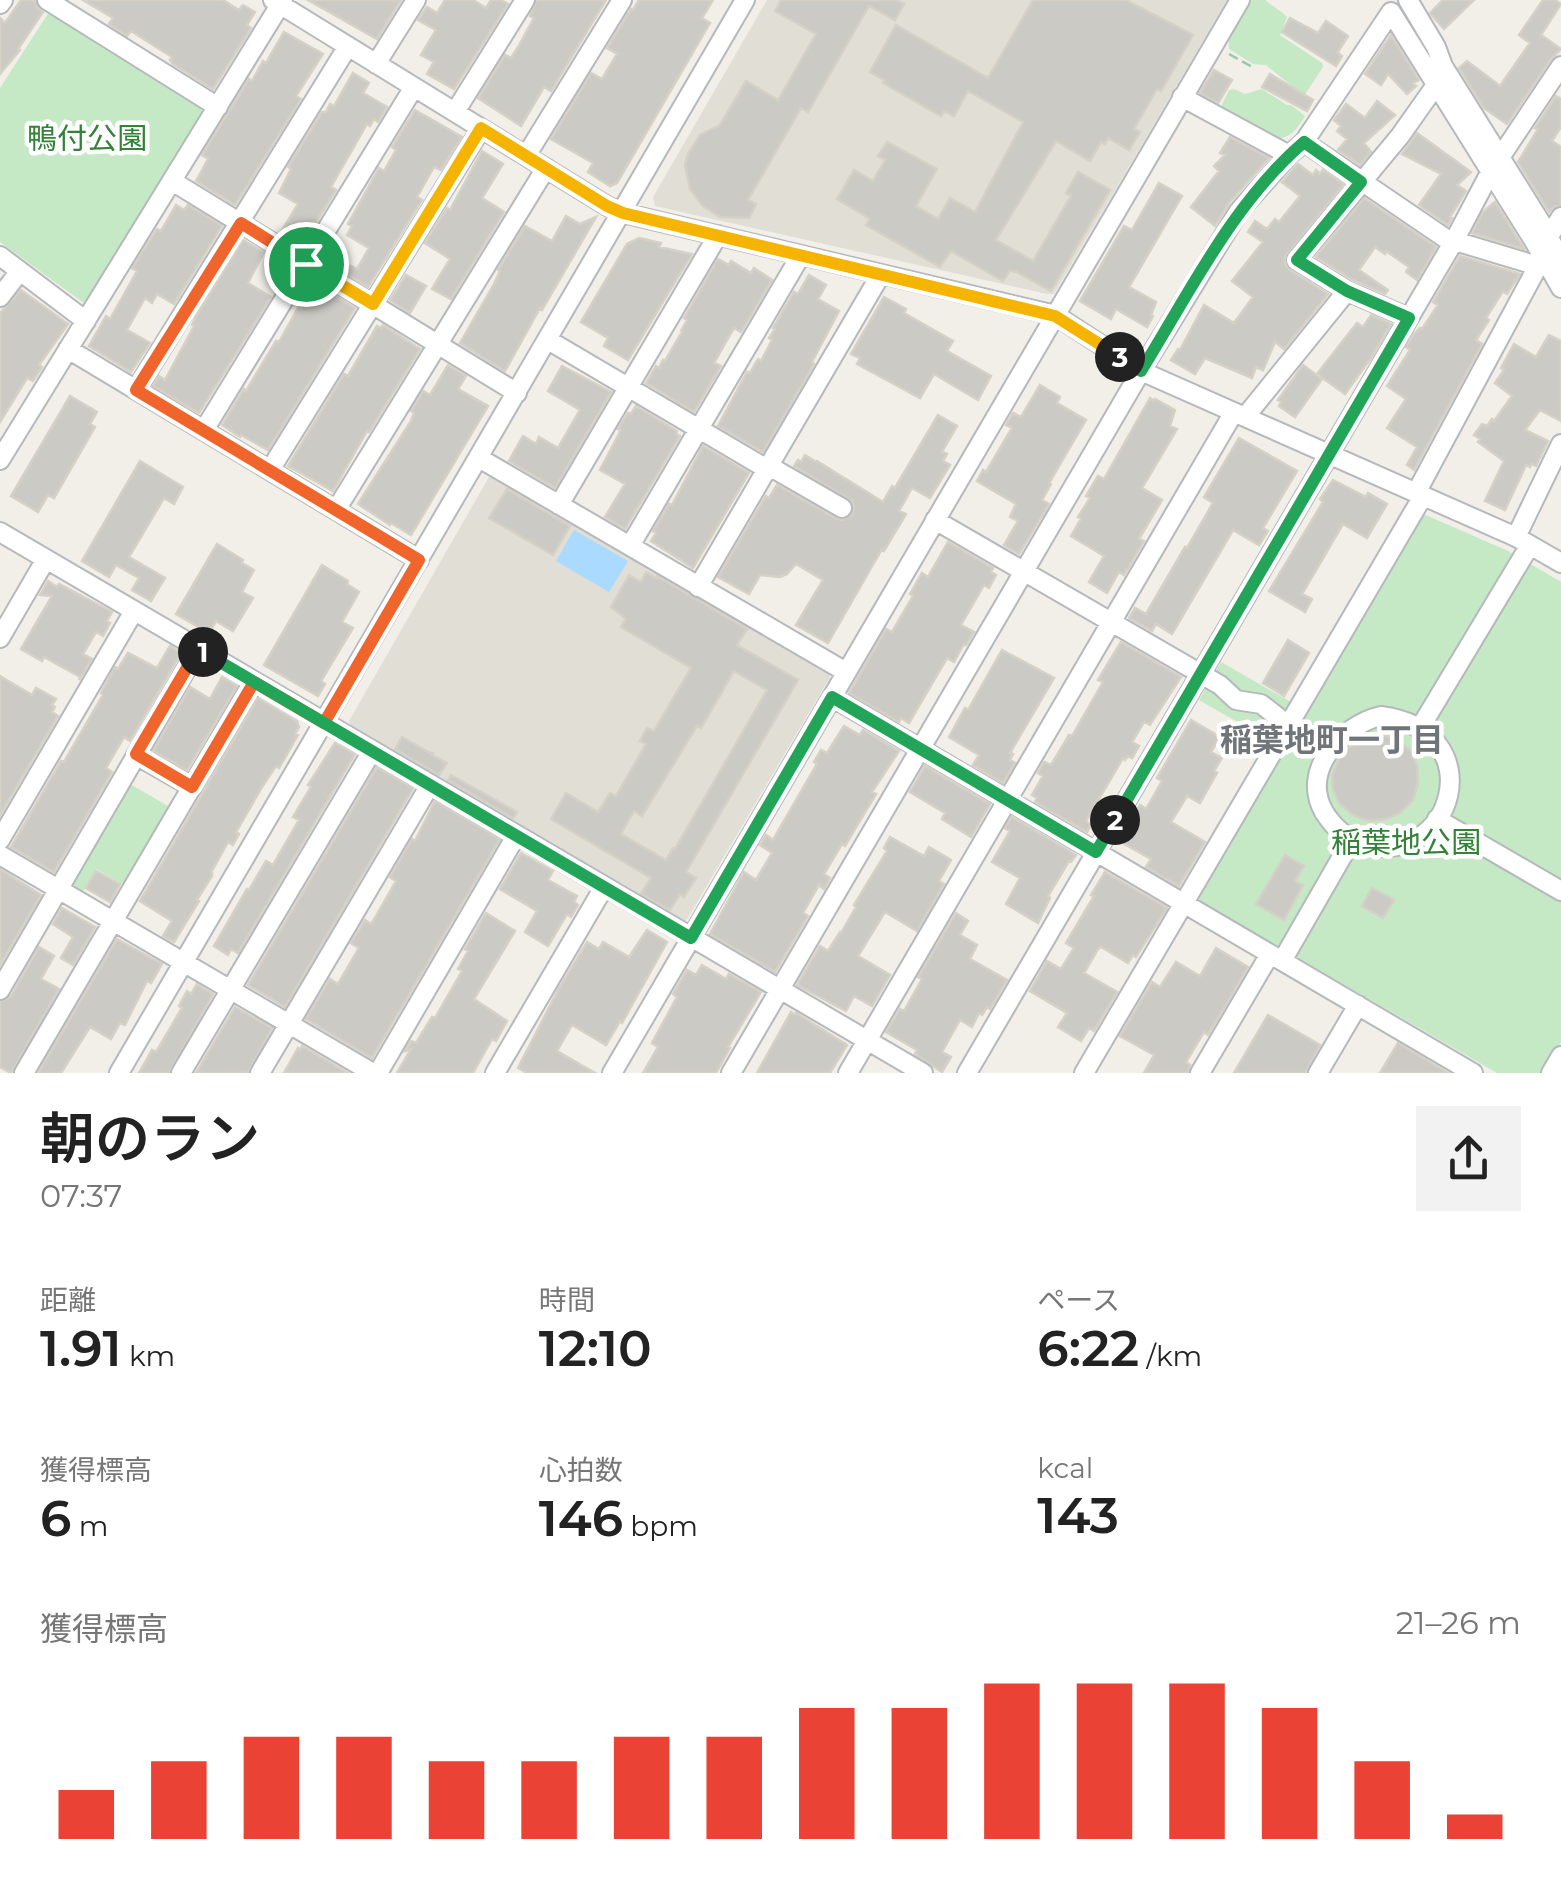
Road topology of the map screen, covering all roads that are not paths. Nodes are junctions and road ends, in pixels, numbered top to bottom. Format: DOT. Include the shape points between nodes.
graph roads {
  1 [pos="46,0"];
  2 [pos="416,0"];
  3 [pos="525,0"];
  4 [pos="622,0"];
  5 [pos="746,0"];
  6 [pos="1240,0"];
  7 [pos="1408,0"];
  8 [pos="279,2"];
  9 [pos="348,46"];
  10 [pos="376,64"];
  11 [pos="1561,66"];
  12 [pos="1436,85"];
  13 [pos="414,87"];
  14 [pos="1182,96"];
  15 [pos="218,107"];
  16 [pos="455,112"];
  17 [pos="481,128"];
  18 [pos="1304,142"];
  19 [pos="1289,155"];
  20 [pos="526,156"];
  21 [pos="1496,163"];
  22 [pos="546,168"];
  23 [pos="172,181"];
  24 [pos="1361,182"];
  25 [pos="623,213"];
  26 [pos="1561,217"];
  27 [pos="241,223"];
  28 [pos="718,236"];
  29 [pos="1548,238"];
  30 [pos="1454,242"];
  31 [pos="800,255"];
  32 [pos="0,256"];
  33 [pos="1547,261"];
  34 [pos="306,264"];
  35 [pos="20,271"];
  36 [pos="881,274"];
  37 [pos="1561,288"];
  38 [pos="1347,291"];
  39 [pos="0,297"];
  40 [pos="373,304"];
  41 [pos="1055,316"];
  42 [pos="1409,318"];
  43 [pos="86,321"];
  44 [pos="548,340"];
  45 [pos="438,344"];
  46 [pos="68,349"];
  47 [pos="1141,371"];
  48 [pos="628,388"];
  49 [pos="136,390"];
  50 [pos="517,393"];
  51 [pos="1240,414"];
  52 [pos="699,429"];
  53 [pos="204,430"];
  54 [pos="1561,444"];
  55 [pos="1329,454"];
  56 [pos="480,458"];
  57 [pos="0,460"];
  58 [pos="768,467"];
  59 [pos="270,470"];
  60 [pos="1419,494"];
  61 [pos="560,505"];
  62 [pos="842,508"];
  63 [pos="336,510"];
  64 [pos="936,520"];
  65 [pos="0,532"];
  66 [pos="1523,541"];
  67 [pos="630,546"];
  68 [pos="46,559"];
  69 [pos="419,560"];
  70 [pos="1561,563"];
  71 [pos="1025,573"];
  72 [pos="698,587"];
  73 [pos="134,611"];
  74 [pos="1111,623"];
  75 [pos="0,638"];
  76 [pos="198,649"];
  77 [pos="846,672"];
  78 [pos="1200,675"];
  79 [pos="254,682"];
  80 [pos="832,697"];
  81 [pos="324,723"];
  82 [pos="1288,725"];
  83 [pos="1420,728"];
  84 [pos="920,749"];
  85 [pos="372,751"];
  86 [pos="136,754"];
  87 [pos="430,785"];
  88 [pos="192,787"];
  89 [pos="1007,800"];
  90 [pos="1437,819"];
  91 [pos="516,836"];
  92 [pos="0,840"];
  93 [pos="1352,841"];
  94 [pos="1096,852"];
  95 [pos="0,855"];
  96 [pos="604,887"];
  97 [pos="58,889"];
  98 [pos="1561,891"];
  99 [pos="1184,903"];
  100 [pos="114,922"];
  101 [pos="691,938"];
  102 [pos="1276,958"];
  103 [pos="184,962"];
  104 [pos="780,989"];
  105 [pos="0,990"];
  106 [pos="230,990"];
  107 [pos="1358,1006"];
  108 [pos="289,1024"];
  109 [pos="867,1040"];
  110 [pos="1561,1056"];
  111 [pos="1442,1065"];
  112 [pos="24,1073"];
  113 [pos="120,1073"];
  114 [pos="182,1073"];
  115 [pos="260,1073"];
  116 [pos="376,1073"];
  117 [pos="495,1073"];
  118 [pos="612,1073"];
  119 [pos="730,1073"];
  120 [pos="848,1073"];
  121 [pos="923,1073"];
  122 [pos="967,1073"];
  123 [pos="1084,1073"];
  124 [pos="1200,1073"];
  125 [pos="1318,1073"];
  126 [pos="1473,1073"];
  127 [pos="1551,1073"];
  1 -- 15 [label="street"];
  2 -- 10 [label="street"];
  3 -- 16 [label="street"];
  4 -- 20 [label="street"];
  5 -- 25 [label="street"];
  6 -- 14 [label="street"];
  7 -- 21 [label="street"];
  8 -- 9 [label="street"];
  8 -- 15 [label="street"];
  9 -- 10 [label="street"];
  9 -- 27 [label="street"];
  10 -- 13 [label="street"];
  11 -- 21 [label="street"];
  12 -- 18 [label="street" via="1390,12"];
  12 -- 21 [label="street"];
  12 -- 24 [label="street"];
  13 -- 16 [label="street"];
  13 -- 34 [label="street"];
  14 -- 19 [label="street"];
  14 -- 41 [label="street"];
  15 -- 23 [label="street"];
  16 -- 17 [label="street"];
  17 -- 20 [label="street"];
  17 -- 40 [label="street"];
  18 -- 19 [label="street"];
  18 -- 24 [label="street"];
  19 -- 47 [label="street" via="1239,211"];
  20 -- 22 [label="street"];
  21 -- 29 [label="street"];
  21 -- 30 [label="street"];
  21 -- 33 [label="street"];
  22 -- 25 [label="street"];
  22 -- 45 [label="street"];
  23 -- 27 [label="street"];
  23 -- 43 [label="street"];
  24 -- 30 [label="street"];
  24 -- 38 [label="street" via="1297,260"];
  25 -- 28 [label="street"];
  25 -- 44 [label="street"];
  26 -- 29 [label="street"];
  27 -- 34 [label="street"];
  27 -- 49 [label="street"];
  28 -- 31 [label="street"];
  28 -- 48 [label="street"];
  29 -- 33 [label="street"];
  30 -- 33 [label="street"];
  30 -- 42 [label="street"];
  31 -- 36 [label="street"];
  31 -- 52 [label="street"];
  32 -- 35 [label="street"];
  33 -- 37 [label="street"];
  33 -- 60 [label="street"];
  34 -- 40 [label="street"];
  34 -- 53 [label="street"];
  35 -- 39 [label="street"];
  35 -- 43 [label="street"];
  36 -- 41 [label="street"];
  36 -- 58 [label="street"];
  38 -- 42 [label="street"];
  38 -- 51 [label="street"];
  40 -- 45 [label="street"];
  40 -- 59 [label="street"];
  41 -- 47 [label="street"];
  41 -- 64 [label="street"];
  42 -- 55 [label="street"];
  43 -- 46 [label="street"];
  44 -- 48 [label="street"];
  44 -- 50 [label="street"];
  45 -- 50 [label="street"];
  45 -- 63 [label="street"];
  46 -- 49 [label="street"];
  46 -- 57 [label="street"];
  47 -- 51 [label="street"];
  47 -- 71 [label="street"];
  48 -- 52 [label="street"];
  48 -- 61 [label="street"];
  49 -- 53 [label="street"];
  50 -- 56 [label="street"];
  51 -- 55 [label="street"];
  51 -- 74 [label="street"];
  52 -- 58 [label="street"];
  52 -- 67 [label="street"];
  53 -- 59 [label="street"];
  54 -- 66 [label="street"];
  55 -- 60 [label="street"];
  55 -- 78 [label="street"];
  56 -- 61 [label="street"];
  56 -- 69 [label="street"];
  58 -- 62 [label="street"];
  58 -- 72 [label="street"];
  59 -- 63 [label="street"];
  60 -- 66 [label="street"];
  60 -- 82 [label="street"];
  61 -- 67 [label="street"];
  63 -- 69 [label="street"];
  64 -- 71 [label="street"];
  64 -- 77 [label="street"];
  65 -- 68 [label="street"];
  66 -- 70 [label="street"];
  66 -- 83 [label="street"];
  67 -- 72 [label="street"];
  68 -- 73 [label="street"];
  68 -- 75 [label="street"];
  69 -- 81 [label="street"];
  71 -- 74 [label="street"];
  71 -- 84 [label="street"];
  72 -- 77 [label="street"];
  73 -- 76 [label="street"];
  73 -- 92 [label="street"];
  74 -- 78 [label="street"];
  74 -- 89 [label="street"];
  76 -- 79 [label="street"];
  76 -- 86 [label="street"];
  77 -- 80 [label="street"];
  78 -- 82 [label="street"];
  78 -- 94 [label="street"];
  79 -- 81 [label="street"];
  79 -- 88 [label="street"];
  80 -- 84 [label="street"];
  80 -- 101 [label="street"];
  81 -- 85 [label="street"];
  81 -- 103 [label="street"];
  82 -- 99 [label="street"];
  83 -- 90 [label="street" via="1444,753 1452,780"];
  83 -- 93 [label="street" via="1382,716 1363,720 1326,754 1318,799"];
  84 -- 89 [label="street"];
  84 -- 104 [label="street"];
  85 -- 87 [label="street"];
  85 -- 106 [label="street"];
  86 -- 88 [label="street"];
  86 -- 97 [label="street"];
  87 -- 91 [label="street"];
  87 -- 108 [label="street"];
  88 -- 100 [label="street"];
  89 -- 94 [label="street"];
  89 -- 109 [label="street"];
  90 -- 93 [label="street" via="1402,846"];
  90 -- 98 [label="street"];
  91 -- 96 [label="street"];
  91 -- 116 [label="street"];
  93 -- 102 [label="street"];
  94 -- 99 [label="street"];
  94 -- 122 [label="street"];
  95 -- 97 [label="street"];
  96 -- 101 [label="street"];
  96 -- 117 [label="street"];
  97 -- 100 [label="street"];
  97 -- 105 [label="street"];
  99 -- 102 [label="street"];
  99 -- 123 [label="street"];
  100 -- 103 [label="street"];
  100 -- 112 [label="street"];
  101 -- 104 [label="street"];
  101 -- 118 [label="street"];
  102 -- 107 [label="street"];
  102 -- 124 [label="street"];
  103 -- 106 [label="street"];
  103 -- 113 [label="street"];
  104 -- 109 [label="street"];
  104 -- 119 [label="street"];
  106 -- 108 [label="street"];
  106 -- 114 [label="street"];
  107 -- 111 [label="street"];
  107 -- 125 [label="street"];
  108 -- 115 [label="street"];
  108 -- 116 [label="street"];
  109 -- 120 [label="street"];
  109 -- 121 [label="street"];
  110 -- 127 [label="street"];
  111 -- 126 [label="street"];
}
